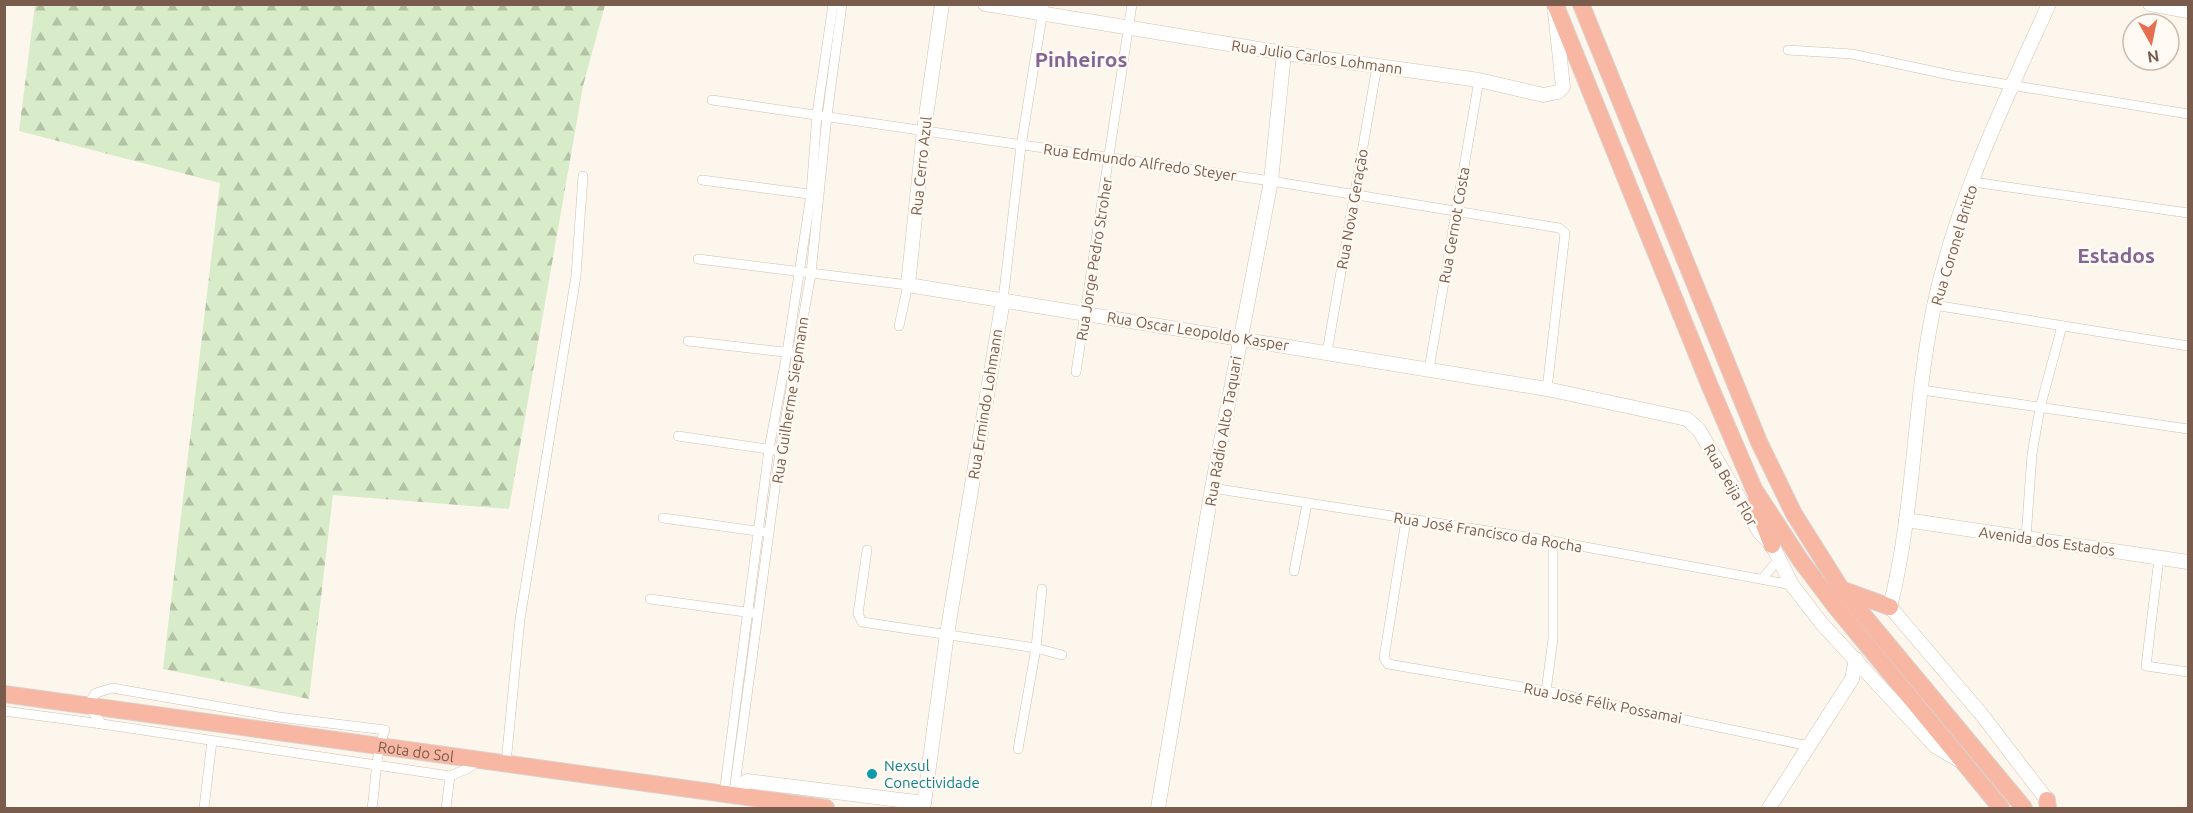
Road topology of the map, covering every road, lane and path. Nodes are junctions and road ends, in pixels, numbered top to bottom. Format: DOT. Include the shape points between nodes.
graph roads {
  1 [pos="833,4"];
  2 [pos="842,4"];
  3 [pos="942,4"];
  4 [pos="985,4"];
  5 [pos="1131,4"];
  6 [pos="1555,4"];
  7 [pos="1581,4"];
  8 [pos="2049,4"];
  9 [pos="2150,4"];
  10 [pos="1043,9"];
  11 [pos="2188,11"];
  12 [pos="1128,28"];
  13 [pos="1788,50"];
  14 [pos="1284,53"];
  15 [pos="1377,66"];
  16 [pos="1479,80"];
  17 [pos="2012,86"];
  18 [pos="712,100"];
  19 [pos="2188,114"];
  20 [pos="822,115"];
  21 [pos="924,130"];
  22 [pos="1021,146"];
  23 [pos="1110,157"];
  24 [pos="583,176"];
  25 [pos="702,180"];
  26 [pos="1271,181"];
  27 [pos="1973,182"];
  28 [pos="815,195"];
  29 [pos="1355,196"];
  30 [pos="1456,212"];
  31 [pos="2188,213"];
  32 [pos="698,259"];
  33 [pos="800,271"];
  34 [pos="811,273"];
  35 [pos="908,285"];
  36 [pos="1003,300"];
  37 [pos="1934,305"];
  38 [pos="1085,312"];
  39 [pos="899,326"];
  40 [pos="2062,326"];
  41 [pos="1240,339"];
  42 [pos="688,340"];
  43 [pos="2188,346"];
  44 [pos="1326,352"];
  45 [pos="787,353"];
  46 [pos="798,354"];
  47 [pos="1429,369"];
  48 [pos="1076,372"];
  49 [pos="1547,389"];
  50 [pos="1922,390"];
  51 [pos="778,399"];
  52 [pos="790,401"];
  53 [pos="2040,408"];
  54 [pos="1693,423"];
  55 [pos="2188,429"];
  56 [pos="678,436"];
  57 [pos="769,449"];
  58 [pos="780,451"];
  59 [pos="1212,488"];
  60 [pos="1754,489"];
  61 [pos="1307,504"];
  62 [pos="663,518"];
  63 [pos="1406,520"];
  64 [pos="1906,520"];
  65 [pos="764,532"];
  66 [pos="2026,538"];
  67 [pos="1553,541"];
  68 [pos="867,550"];
  69 [pos="1776,552"];
  70 [pos="2159,558"];
  71 [pos="2188,562"];
  72 [pos="1294,572"];
  73 [pos="1763,578"];
  74 [pos="1792,585"];
  75 [pos="1840,587"];
  76 [pos="1042,589"];
  77 [pos="650,599"];
  78 [pos="1890,607"];
  79 [pos="748,613"];
  80 [pos="759,614"];
  81 [pos="947,634"];
  82 [pos="1036,648"];
  83 [pos="1062,655"];
  84 [pos="1856,659"];
  85 [pos="1866,670"];
  86 [pos="2188,672"];
  87 [pos="1852,679"];
  88 [pos="1546,691"];
  89 [pos="4,694"];
  90 [pos="87,705"];
  91 [pos="4,711"];
  92 [pos="102,724"];
  93 [pos="212,741"];
  94 [pos="379,745"];
  95 [pos="1809,746"];
  96 [pos="1018,749"];
  97 [pos="479,759"];
  98 [pos="506,763"];
  99 [pos="1964,763"];
  100 [pos="379,765"];
  101 [pos="450,776"];
  102 [pos="734,788"];
  103 [pos="802,801"];
  104 [pos="2048,804"];
  105 [pos="925,806"];
  106 [pos="204,808"];
  107 [pos="372,808"];
  108 [pos="446,808"];
  109 [pos="826,808"];
  110 [pos="1158,808"];
  111 [pos="1769,808"];
  112 [pos="2001,808"];
  113 [pos="2024,808"];
  1 -- 20 [label="street, Rua Guilherme Siepmann"];
  2 -- 20 [label="street, Rua Guilherme Siepmann"];
  3 -- 21 [label="street, Rua Cerro Azul"];
  4 -- 10 [label="street, Rua Julio Carlos Lohmann"];
  5 -- 12 [label="street, Rua Jorge Pedro Stroher"];
  6 -- 16 [label="street, Rua Julio Carlos Lohmann" via="1563,87 1543,95"];
  6 -- 60 [label="highway"];
  7 -- 75 [label="highway" via="1759,442 1794,514"];
  8 -- 17 [label="street, Rua Coronel Britto"];
  9 -- 11 [label="street"];
  10 -- 12 [label="street, Rua Julio Carlos Lohmann"];
  10 -- 22 [label="street, Rua Ermindo Lohmann"];
  12 -- 14 [label="street, Rua Julio Carlos Lohmann"];
  12 -- 23 [label="street, Rua Jorge Pedro Stroher"];
  13 -- 17 [label="street" via="1852,54"];
  14 -- 15 [label="street, Rua Julio Carlos Lohmann"];
  14 -- 26 [label="street, Rua Rádio Alto Taquari"];
  15 -- 16 [label="street, Rua Julio Carlos Lohmann"];
  15 -- 29 [label="street, Rua Nova Geração"];
  16 -- 30 [label="street, Rua Gernot Costa"];
  17 -- 19 [label="street"];
  17 -- 27 [label="street, Rua Coronel Britto"];
  18 -- 20 [label="street, Rua Edmundo Alfredo Steyer"];
  20 -- 21 [label="street, Rua Edmundo Alfredo Steyer"];
  20 -- 28 [label="street, Rua Guilherme Siepmann"];
  21 -- 22 [label="street, Rua Edmundo Alfredo Steyer"];
  21 -- 35 [label="street, Rua Cerro Azul"];
  22 -- 23 [label="street, Rua Edmundo Alfredo Steyer"];
  22 -- 36 [label="street, Rua Ermindo Lohmann"];
  23 -- 26 [label="street, Rua Edmundo Alfredo Steyer"];
  23 -- 38 [label="street, Rua Jorge Pedro Stroher"];
  24 -- 98 [label="street" via="576,276 520,619"];
  25 -- 28 [label="street"];
  26 -- 29 [label="street, Rua Edmundo Alfredo Steyer"];
  26 -- 41 [label="street, Rua Rádio Alto Taquari"];
  27 -- 31 [label="street"];
  27 -- 37 [label="street, Rua Coronel Britto"];
  28 -- 33 [label="street, Rua Guilherme Siepmann"];
  28 -- 34 [label="street, Rua Guilherme Siepmann"];
  29 -- 30 [label="street, Rua Edmundo Alfredo Steyer"];
  29 -- 44 [label="street, Rua Nova Geração"];
  30 -- 47 [label="street, Rua Gernot Costa"];
  30 -- 49 [label="street, Rua Edmundo Alfredo Steyer" via="1559,228 1565,233"];
  32 -- 33 [label="street, Rua Oscar Leopoldo Kasper"];
  33 -- 34 [label="street, Rua Oscar Leopoldo Kasper"];
  33 -- 45 [label="street, Rua Guilherme Siepmann"];
  34 -- 35 [label="street, Rua Oscar Leopoldo Kasper"];
  34 -- 46 [label="street, Rua Guilherme Siepmann"];
  35 -- 36 [label="street, Rua Oscar Leopoldo Kasper"];
  35 -- 39 [label="street, Rua Cerro Azul"];
  36 -- 38 [label="street, Rua Oscar Leopoldo Kasper"];
  36 -- 81 [label="street, Rua Ermindo Lohmann"];
  37 -- 40 [label="street"];
  37 -- 50 [label="street, Rua Coronel Britto"];
  38 -- 41 [label="street, Rua Oscar Leopoldo Kasper"];
  38 -- 48 [label="street, Rua Jorge Pedro Stroher"];
  40 -- 43 [label="street"];
  40 -- 53 [label="street"];
  41 -- 44 [label="street, Rua Oscar Leopoldo Kasper"];
  41 -- 59 [label="street, Rua Rádio Alto Taquari"];
  42 -- 45 [label="street"];
  44 -- 47 [label="street, Rua Oscar Leopoldo Kasper"];
  45 -- 46 [label="street"];
  45 -- 51 [label="street, Rua Guilherme Siepmann"];
  46 -- 52 [label="street, Rua Guilherme Siepmann"];
  47 -- 49 [label="street, Rua Oscar Leopoldo Kasper"];
  49 -- 54 [label="street, Rua Oscar Leopoldo Kasper"];
  50 -- 53 [label="street"];
  50 -- 64 [label="street, Rua Coronel Britto"];
  51 -- 52 [label="street"];
  51 -- 57 [label="street, Rua Guilherme Siepmann"];
  52 -- 58 [label="street, Rua Guilherme Siepmann"];
  53 -- 55 [label="street"];
  53 -- 66 [label="street"];
  54 -- 69 [label="street, Rua Beija Flor" via="1760,534"];
  56 -- 57 [label="street"];
  57 -- 58 [label="street"];
  57 -- 65 [label="street, Rua Guilherme Siepmann"];
  58 -- 65 [label="street, Rua Guilherme Siepmann"];
  59 -- 61 [label="street, Rua José Francisco da Rocha"];
  59 -- 110 [label="street, Rua Rádio Alto Taquari"];
  60 -- 69 [label="highway" via="1757,511"];
  60 -- 99 [label="highway" via="1835,606"];
  61 -- 63 [label="street, Rua José Francisco da Rocha"];
  61 -- 72 [label="street"];
  62 -- 65 [label="street"];
  63 -- 67 [label="street, Rua José Francisco da Rocha"];
  63 -- 88 [label="street, Rua José Félix Possamai" via="1384,658 1388,664"];
  64 -- 66 [label="street, Avenida dos Estados"];
  64 -- 78 [label="street, Rua Coronel Britto"];
  65 -- 79 [label="street, Rua Guilherme Siepmann"];
  65 -- 80 [label="street, Rua Guilherme Siepmann"];
  66 -- 70 [label="street, Avenida dos Estados"];
  67 -- 73 [label="street, Rua José Francisco da Rocha"];
  67 -- 88 [label="street" via="1553,639"];
  68 -- 81 [label="street" via="858,614 862,622"];
  69 -- 73 [label="street"];
  69 -- 74 [label="street, Rua Beija Flor"];
  70 -- 71 [label="street, Avenida dos Estados"];
  70 -- 86 [label="street" via="2146,666"];
  73 -- 74 [label="street, Rua José Francisco da Rocha"];
  74 -- 84 [label="street, Rua Beija Flor"];
  75 -- 78 [label="highway"];
  75 -- 113 [label="highway"];
  76 -- 82 [label="street"];
  77 -- 79 [label="street"];
  78 -- 104 [label="street" via="1982,716"];
  79 -- 80 [label="street"];
  79 -- 102 [label="street, Rua Guilherme Siepmann"];
  80 -- 102 [label="street, Rua Guilherme Siepmann"];
  81 -- 82 [label="street"];
  81 -- 105 [label="street, Rua Ermindo Lohmann"];
  82 -- 83 [label="street"];
  82 -- 96 [label="street"];
  84 -- 85 [label="street, Rua Beija Flor"];
  84 -- 87 [label="street"];
  85 -- 87 [label="street"];
  85 -- 99 [label="street, Rua Beija Flor" via="1935,746"];
  87 -- 95 [label="street"];
  88 -- 95 [label="street, Rua José Félix Possamai"];
  89 -- 90 [label="highway, Rota do Sol"];
  90 -- 92 [label="street"];
  90 -- 94 [label="highway, Rota do Sol"];
  91 -- 92 [label="street"];
  92 -- 93 [label="street"];
  93 -- 100 [label="street"];
  93 -- 106 [label="street"];
  94 -- 97 [label="highway, Rota do Sol"];
  94 -- 100 [label="street"];
  95 -- 111 [label="street"];
  97 -- 98 [label="highway, Rota do Sol"];
  97 -- 101 [label="street"];
  98 -- 102 [label="highway, Rota do Sol"];
  99 -- 112 [label="highway"];
  100 -- 101 [label="street"];
  100 -- 107 [label="street"];
  101 -- 108 [label="street"];
  102 -- 103 [label="highway, Rota do Sol"];
  103 -- 105 [label="street"];
  103 -- 109 [label="highway, Rota do Sol"];
}
